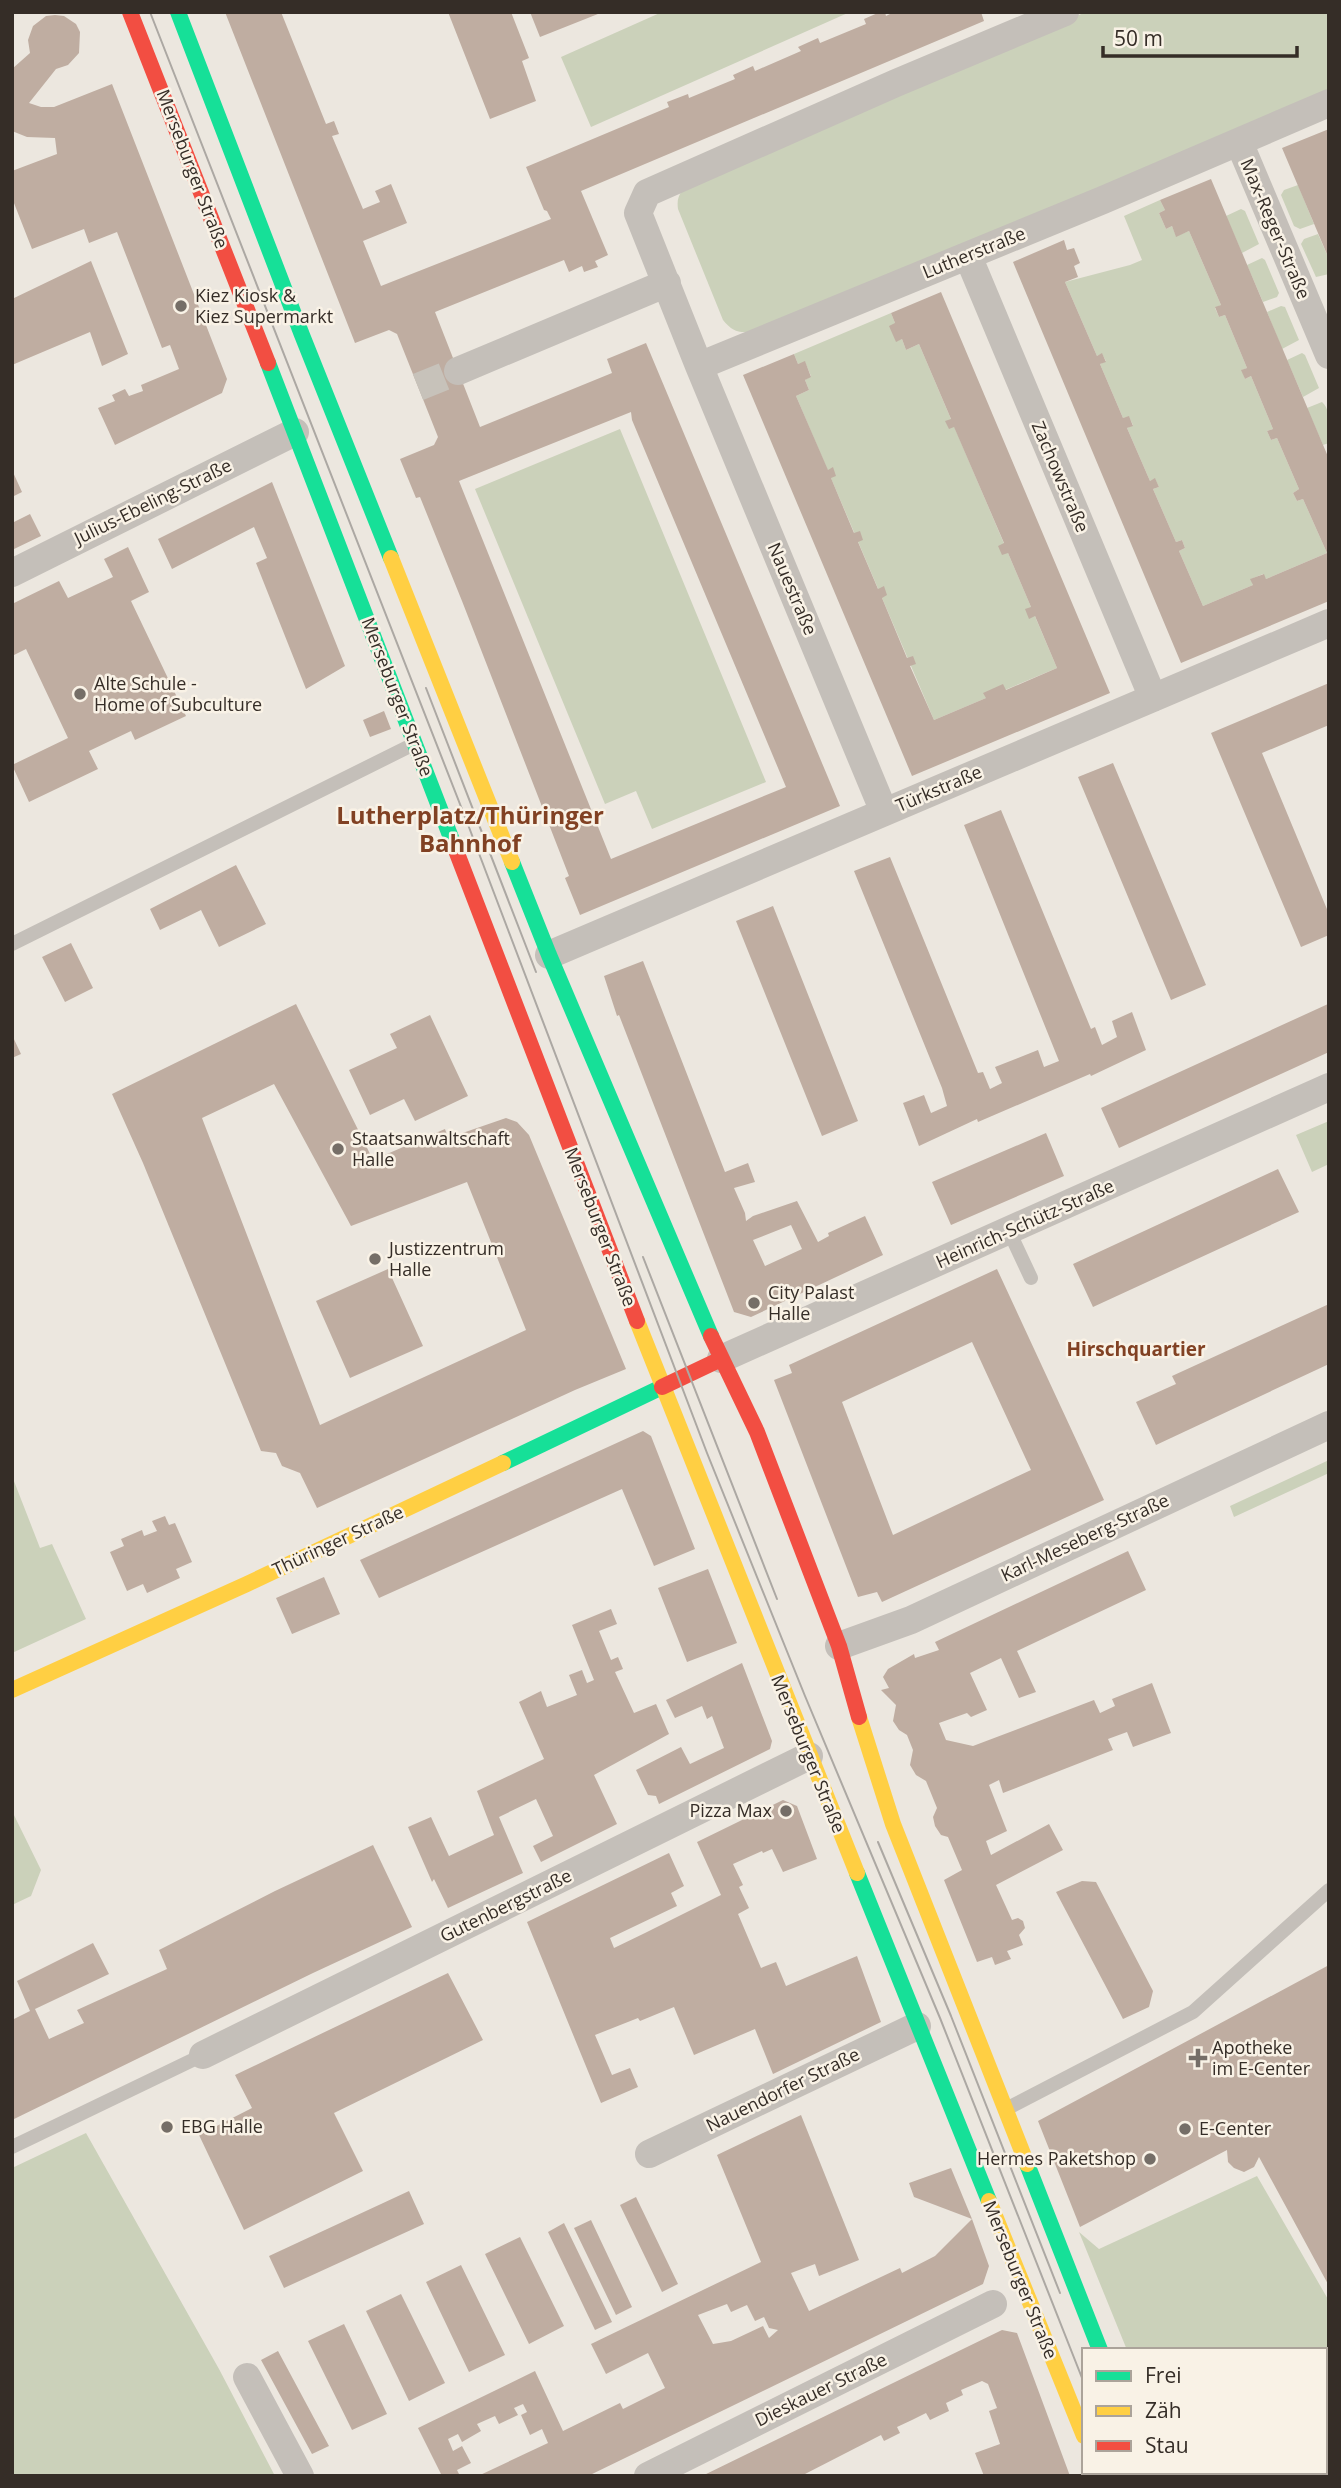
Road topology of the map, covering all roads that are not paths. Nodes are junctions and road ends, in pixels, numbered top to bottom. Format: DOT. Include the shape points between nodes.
graph roads {
  1 [pos="130,12"];
  2 [pos="178,12"];
  3 [pos="1065,12"];
  4 [pos="1023,20"];
  5 [pos="1329,103"];
  6 [pos="1238,142"];
  7 [pos="968,256"];
  8 [pos="667,283"];
  9 [pos="1329,355"];
  10 [pos="699,366"];
  11 [pos="458,371"];
  12 [pos="295,432"];
  13 [pos="12,573"];
  14 [pos="1329,623"];
  15 [pos="1153,698"];
  16 [pos="415,744"];
  17 [pos="884,813"];
  18 [pos="12,944"];
  19 [pos="549,955"];
  20 [pos="1329,1087"];
  21 [pos="1009,1231"];
  22 [pos="1031,1278"];
  23 [pos="721,1359"];
  24 [pos="662,1387"];
  25 [pos="1329,1425"];
  26 [pos="839,1646"];
  27 [pos="12,1690"];
  28 [pos="809,1756"];
  29 [pos="1329,1890"];
  30 [pos="917,2026"];
  31 [pos="203,2055"];
  32 [pos="1005,2109"];
  33 [pos="12,2147"];
  34 [pos="649,2154"];
  35 [pos="993,2304"];
  36 [pos="1099,2348"];
  37 [pos="247,2377"];
  38 [pos="1082,2431"];
  39 [pos="300,2476"];
  40 [pos="648,2476"];
  1 -- 12 [label="main road, Merseburger Straße"];
  2 -- 19 [label="main road"];
  3 -- 4 [label="street"];
  4 -- 8 [label="street" via="896,83 647,193 638,213"];
  5 -- 6 [label="street, Lutherstraße"];
  6 -- 7 [label="street, Lutherstraße"];
  6 -- 9 [label="street, Max-Reger-Straße"];
  7 -- 10 [label="street, Lutherstraße"];
  7 -- 15 [label="street, Zachowstraße"];
  8 -- 10 [label="street"];
  8 -- 11 [label="street"];
  10 -- 17 [label="street, Nauestraße"];
  12 -- 13 [label="street, Julius-Ebeling-Straße"];
  12 -- 16 [label="main road, Merseburger Straße"];
  14 -- 15 [label="street, Türkstraße"];
  15 -- 17 [label="street, Türkstraße"];
  16 -- 18 [label="lane"];
  16 -- 24 [label="main road, Merseburger Straße"];
  17 -- 19 [label="street, Türkstraße"];
  19 -- 23 [label="main road"];
  20 -- 21 [label="street, Heinrich-Schütz-Straße"];
  21 -- 22 [label="lane"];
  21 -- 23 [label="street, Heinrich-Schütz-Straße"];
  23 -- 24 [label="main road, Thüringer Straße"];
  23 -- 26 [label="main road" via="757,1432"];
  24 -- 27 [label="main road, Thüringer Straße"];
  24 -- 28 [label="main road, Merseburger Straße"];
  25 -- 26 [label="street, Karl-Meseberg-Straße" via="911,1620"];
  26 -- 32 [label="main road" via="879,1786"];
  28 -- 30 [label="main road, Merseburger Straße"];
  28 -- 31 [label="street, Gutenbergstraße"];
  29 -- 32 [label="lane" via="1193,2012"];
  30 -- 34 [label="street, Nauendorfer Straße"];
  30 -- 38 [label="main road, Merseburger Straße"];
  31 -- 33 [label="lane"];
  32 -- 36 [label="main road"];
  35 -- 40 [label="street, Dieskauer Straße"];
  37 -- 39 [label="street"];
}
